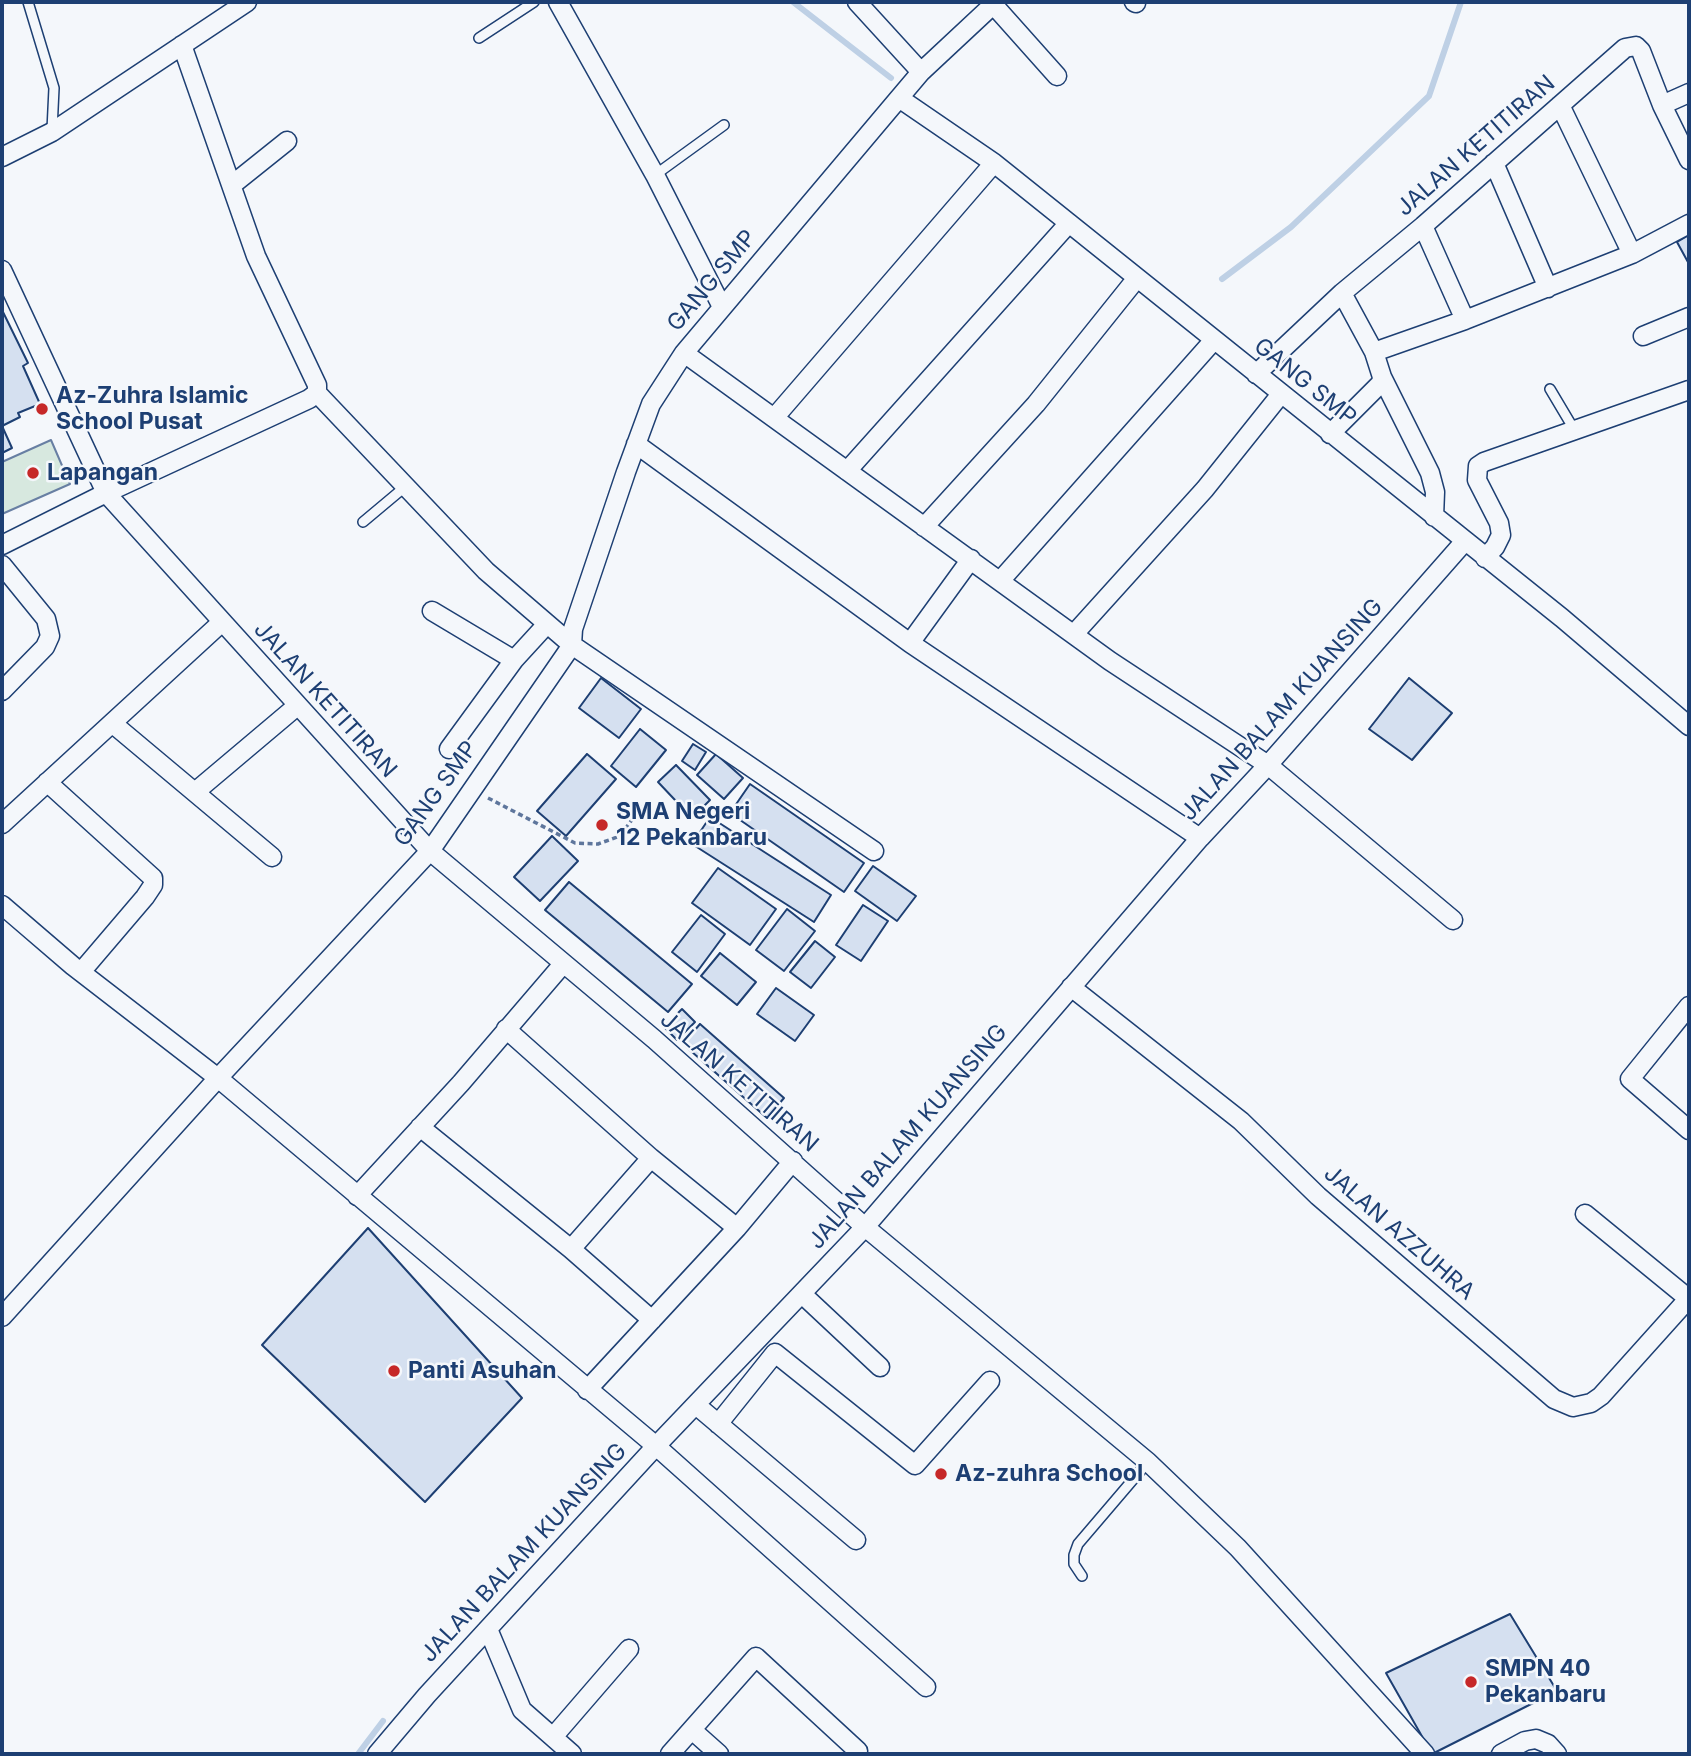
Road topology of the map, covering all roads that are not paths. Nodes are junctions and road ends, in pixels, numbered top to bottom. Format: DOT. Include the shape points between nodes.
graph roads {
  1 [pos="28,2"];
  2 [pos="247,2"];
  3 [pos="534,2"];
  4 [pos="558,2"];
  5 [pos="857,2"];
  6 [pos="993,3"];
  7 [pos="479,38"];
  8 [pos="182,45"];
  9 [pos="921,72"];
  10 [pos="1056,76"];
  11 [pos="1689,93"];
  12 [pos="899,98"];
  13 [pos="1560,105"];
  14 [pos="1662,105"];
  15 [pos="724,125"];
  16 [pos="52,132"];
  17 [pos="287,141"];
  18 [pos="2,157"];
  19 [pos="1689,160"];
  20 [pos="994,163"];
  21 [pos="1494,163"];
  22 [pos="655,175"];
  23 [pos="232,184"];
  24 [pos="1069,223"];
  25 [pos="1689,224"];
  26 [pos="1423,226"];
  27 [pos="1632,254"];
  28 [pos="2,270"];
  29 [pos="1137,278"];
  30 [pos="1548,288"];
  31 [pos="1342,293"];
  32 [pos="722,307"];
  33 [pos="1689,317"];
  34 [pos="1465,320"];
  35 [pos="1643,336"];
  36 [pos="1214,340"];
  37 [pos="1374,352"];
  38 [pos="684,353"];
  39 [pos="1256,374"];
  40 [pos="1382,377"];
  41 [pos="1550,389"];
  42 [pos="1689,390"];
  43 [pos="317,393"];
  44 [pos="1281,394"];
  45 [pos="774,418"];
  46 [pos="1575,431"];
  47 [pos="1330,433"];
  48 [pos="636,444"];
  49 [pos="847,471"];
  50 [pos="406,486"];
  51 [pos="106,493"];
  52 [pos="1434,517"];
  53 [pos="363,522"];
  54 [pos="924,527"];
  55 [pos="1465,541"];
  56 [pos="2,545"];
  57 [pos="1485,558"];
  58 [pos="971,559"];
  59 [pos="2,565"];
  60 [pos="1000,581"];
  61 [pos="432,611"];
  62 [pos="222,622"];
  63 [pos="547,624"];
  64 [pos="1074,634"];
  65 [pos="910,643"];
  66 [pos="572,645"];
  67 [pos="514,660"];
  68 [pos="4,683"];
  69 [pos="297,706"];
  70 [pos="112,723"];
  71 [pos="1689,726"];
  72 [pos="449,749"];
  73 [pos="1268,765"];
  74 [pos="47,782"];
  75 [pos="195,792"];
  76 [pos="2,824"];
  77 [pos="1200,838"];
  78 [pos="430,851"];
  79 [pos="874,851"];
  80 [pos="272,857"];
  81 [pos="2,905"];
  82 [pos="1453,920"];
  83 [pos="563,964"];
  84 [pos="81,972"];
  85 [pos="1071,987"];
  86 [pos="1689,1006"];
  87 [pos="506,1029"];
  88 [pos="218,1078"];
  89 [pos="420,1127"];
  90 [pos="1689,1130"];
  91 [pos="651,1158"];
  92 [pos="793,1161"];
  93 [pos="357,1196"];
  94 [pos="1585,1214"];
  95 [pos="865,1227"];
  96 [pos="737,1228"];
  97 [pos="570,1249"];
  98 [pos="802,1294"];
  99 [pos="1689,1298"];
  100 [pos="3,1313"];
  101 [pos="652,1320"];
  102 [pos="880,1367"];
  103 [pos="990,1381"];
  104 [pos="587,1390"];
  105 [pos="696,1405"];
  106 [pos="718,1424"];
  107 [pos="656,1446"];
  108 [pos="1148,1462"];
  109 [pos="856,1540"];
  110 [pos="1082,1576"];
  111 [pos="488,1629"];
  112 [pos="629,1649"];
  113 [pos="926,1687"];
  114 [pos="692,1730"];
  115 [pos="552,1737"];
  116 [pos="858,1751"];
  117 [pos="377,1754"];
  118 [pos="572,1754"];
  119 [pos="670,1754"];
  120 [pos="719,1754"];
  121 [pos="1425,1754"];
  122 [pos="1501,1754"];
  123 [pos="1557,1754"];
  1 -- 16 [label="lane" via="54,88"];
  2 -- 8 [label="street"];
  3 -- 7 [label="lane"];
  4 -- 22 [label="street"];
  5 -- 9 [label="street"];
  6 -- 9 [label="street"];
  6 -- 10 [label="street"];
  8 -- 16 [label="street"];
  8 -- 23 [label="street"];
  9 -- 12 [label="street"];
  11 -- 14 [label="street"];
  12 -- 20 [label="street, GANG SMP"];
  12 -- 32 [label="street, GANG SMP"];
  13 -- 14 [label="street, JALAN KETITIRAN" via="1625,48 1636,46"];
  13 -- 21 [label="street, JALAN KETITIRAN"];
  13 -- 27 [label="street"];
  14 -- 19 [label="street, JALAN KETITIRAN"];
  15 -- 22 [label="lane"];
  16 -- 18 [label="street"];
  17 -- 23 [label="street"];
  20 -- 24 [label="street, GANG SMP"];
  20 -- 45 [label="street"];
  21 -- 26 [label="street, JALAN KETITIRAN"];
  21 -- 30 [label="street"];
  22 -- 32 [label="street"];
  23 -- 43 [label="street" via="256,256"];
  24 -- 29 [label="street, GANG SMP"];
  24 -- 49 [label="street"];
  25 -- 27 [label="street"];
  26 -- 31 [label="street, JALAN KETITIRAN"];
  26 -- 34 [label="street"];
  27 -- 30 [label="street"];
  28 -- 51 [label="street, JALAN KETITIRAN"];
  29 -- 36 [label="street, GANG SMP"];
  29 -- 54 [label="street" via="1036,404"];
  30 -- 34 [label="street"];
  31 -- 37 [label="street"];
  31 -- 39 [label="street, JALAN KETITIRAN"];
  32 -- 38 [label="street, GANG SMP"];
  33 -- 35 [label="street"];
  34 -- 37 [label="street"];
  36 -- 39 [label="street, GANG SMP"];
  36 -- 60 [label="street"];
  37 -- 40 [label="street"];
  38 -- 45 [label="street"];
  38 -- 48 [label="street, GANG SMP" via="651,404"];
  39 -- 44 [label="street, GANG SMP"];
  40 -- 47 [label="street" via="1378,387"];
  40 -- 52 [label="street" via="1430,473"];
  41 -- 46 [label="lane"];
  42 -- 46 [label="street"];
  43 -- 50 [label="street"];
  43 -- 51 [label="street"];
  44 -- 47 [label="street, GANG SMP"];
  44 -- 64 [label="street" via="1205,489"];
  45 -- 49 [label="street"];
  46 -- 57 [label="street" via="1478,466 1477,480 1501,535"];
  47 -- 52 [label="street, GANG SMP"];
  48 -- 65 [label="street"];
  48 -- 66 [label="street, GANG SMP"];
  49 -- 54 [label="street"];
  50 -- 53 [label="lane"];
  50 -- 63 [label="street" via="486,571"];
  51 -- 56 [label="street"];
  51 -- 62 [label="street, JALAN KETITIRAN"];
  52 -- 55 [label="street, GANG SMP"];
  54 -- 58 [label="street"];
  55 -- 57 [label="street, GANG SMP"];
  55 -- 73 [label="street, JALAN BALAM KUANSING"];
  57 -- 71 [label="street, GANG SMP"];
  58 -- 60 [label="street"];
  58 -- 65 [label="street"];
  59 -- 68 [label="street" via="46,619 50,631 45,647"];
  60 -- 64 [label="street"];
  61 -- 67 [label="street"];
  62 -- 69 [label="street, JALAN KETITIRAN"];
  62 -- 70 [label="street"];
  63 -- 66 [label="street"];
  63 -- 67 [label="street"];
  64 -- 73 [label="street"];
  65 -- 77 [label="street"];
  66 -- 78 [label="street, GANG SMP"];
  66 -- 79 [label="street"];
  67 -- 72 [label="street"];
  69 -- 75 [label="street"];
  69 -- 78 [label="street, JALAN KETITIRAN"];
  70 -- 74 [label="street"];
  70 -- 75 [label="street"];
  73 -- 77 [label="street, JALAN BALAM KUANSING"];
  73 -- 82 [label="street"];
  74 -- 76 [label="street"];
  74 -- 84 [label="street" via="153,878 145,897"];
  75 -- 80 [label="street"];
  77 -- 85 [label="street, JALAN BALAM KUANSING"];
  78 -- 83 [label="street, JALAN KETITIRAN"];
  78 -- 88 [label="street, GANG SMP"];
  81 -- 84 [label="street"];
  83 -- 87 [label="street"];
  83 -- 92 [label="street, JALAN KETITIRAN"];
  84 -- 88 [label="street"];
  85 -- 95 [label="street, JALAN BALAM KUANSING"];
  85 -- 99 [label="street, JALAN AZZUHRA" via="1241,1121 1318,1196 1554,1399 1573,1407 1601,1396"];
  86 -- 90 [label="street" via="1630,1079"];
  87 -- 89 [label="street"];
  87 -- 91 [label="street"];
  88 -- 93 [label="street"];
  88 -- 100 [label="street, GANG SMP"];
  89 -- 93 [label="street"];
  89 -- 97 [label="street"];
  91 -- 96 [label="street"];
  91 -- 97 [label="street"];
  92 -- 95 [label="street, JALAN KETITIRAN"];
  92 -- 96 [label="street"];
  93 -- 104 [label="street"];
  94 -- 99 [label="street"];
  95 -- 98 [label="street, JALAN BALAM KUANSING"];
  95 -- 108 [label="street, JALAN KETITIRAN"];
  96 -- 101 [label="street"];
  97 -- 101 [label="street"];
  98 -- 102 [label="street"];
  98 -- 105 [label="street, JALAN BALAM KUANSING"];
  101 -- 104 [label="street"];
  103 -- 106 [label="street" via="915,1465 775,1353"];
  104 -- 107 [label="street"];
  105 -- 106 [label="street"];
  105 -- 107 [label="street, JALAN BALAM KUANSING"];
  106 -- 109 [label="street"];
  107 -- 111 [label="street, JALAN BALAM KUANSING"];
  107 -- 113 [label="street"];
  108 -- 110 [label="lane" via="1078,1544 1074,1564"];
  108 -- 121 [label="street, JALAN KETITIRAN" via="1238,1548"];
  111 -- 115 [label="street" via="522,1710"];
  111 -- 117 [label="street, JALAN BALAM KUANSING"];
  112 -- 115 [label="street"];
  114 -- 116 [label="street" via="756,1657"];
  114 -- 119 [label="street"];
  114 -- 120 [label="street"];
  115 -- 118 [label="street"];
  122 -- 123 [label="street" via="1536,1739"];
}
